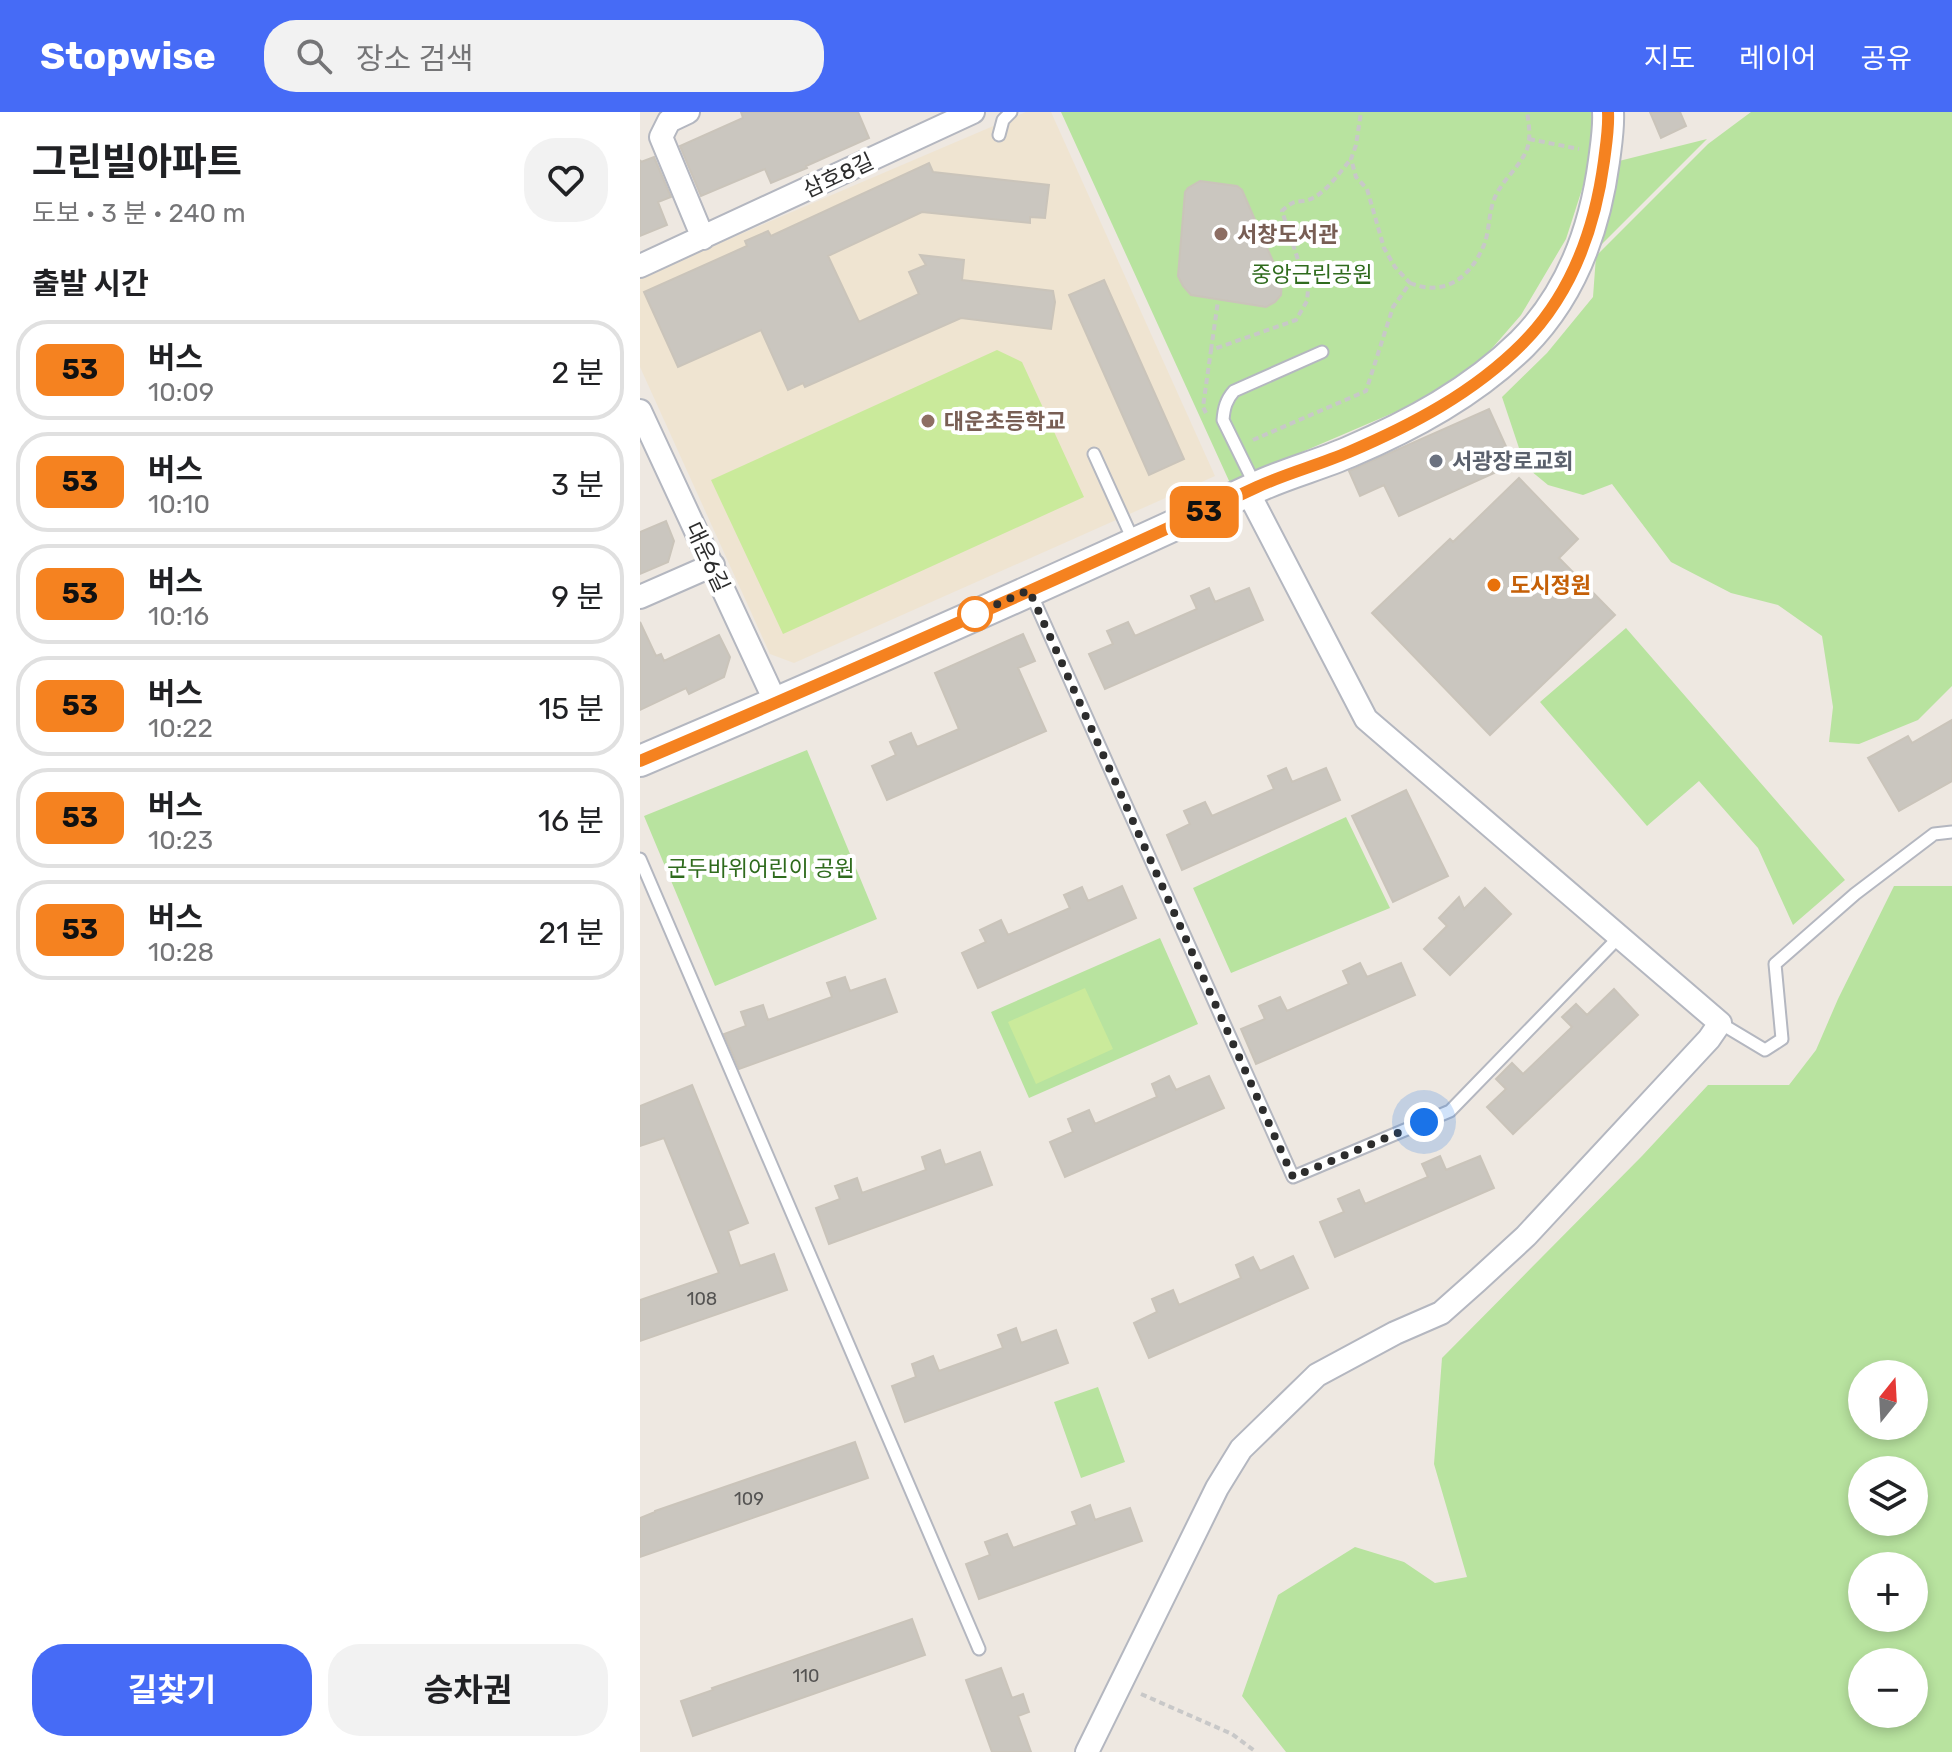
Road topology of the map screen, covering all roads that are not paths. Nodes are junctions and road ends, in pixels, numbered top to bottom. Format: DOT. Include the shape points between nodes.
graph roads {
  1 [pos="688,112"];
  2 [pos="973,112"];
  3 [pos="1011,112"];
  4 [pos="1608,112"];
  5 [pos="999,135"];
  6 [pos="703,238"];
  7 [pos="640,266"];
  8 [pos="1322,352"];
  9 [pos="640,411"];
  10 [pos="648,448"];
  11 [pos="1094,454"];
  12 [pos="1252,490"];
  13 [pos="1135,542"];
  14 [pos="713,565"];
  15 [pos="1029,590"];
  16 [pos="640,597"];
  17 [pos="776,703"];
  18 [pos="640,761"];
  19 [pos="1952,832"];
  20 [pos="640,859"];
  21 [pos="1619,937"];
  22 [pos="1720,1023"];
  23 [pos="979,1649"];
  24 [pos="1087,1752"];
  1 -- 6 [label="street" via="669,121 661,137"];
  2 -- 6 [label="street, 삼호8길"];
  3 -- 5 [label="lane"];
  4 -- 12 [label="street" via="1600,194 1590,229 1564,290 1522,344 1474,386 1422,417"];
  6 -- 7 [label="street, 삼호8길"];
  8 -- 12 [label="lane" via="1228,398 1223,420"];
  9 -- 10 [label="street, 대운6길"];
  10 -- 14 [label="street, 대운6길"];
  11 -- 13 [label="lane"];
  12 -- 13 [label="street"];
  12 -- 21 [label="street" via="1366,719"];
  13 -- 15 [label="street"];
  14 -- 16 [label="street"];
  14 -- 17 [label="street, 대운6길"];
  15 -- 17 [label="street"];
  15 -- 21 [label="lane" via="1293,1177 1450,1111"];
  17 -- 18 [label="street"];
  19 -- 22 [label="lane" via="1934,834 1775,964 1782,1039 1765,1050"];
  20 -- 23 [label="lane"];
  21 -- 22 [label="street"];
  22 -- 24 [label="street" via="1536,1225 1477,1281 1441,1313 1317,1375 1241,1449"];
}
